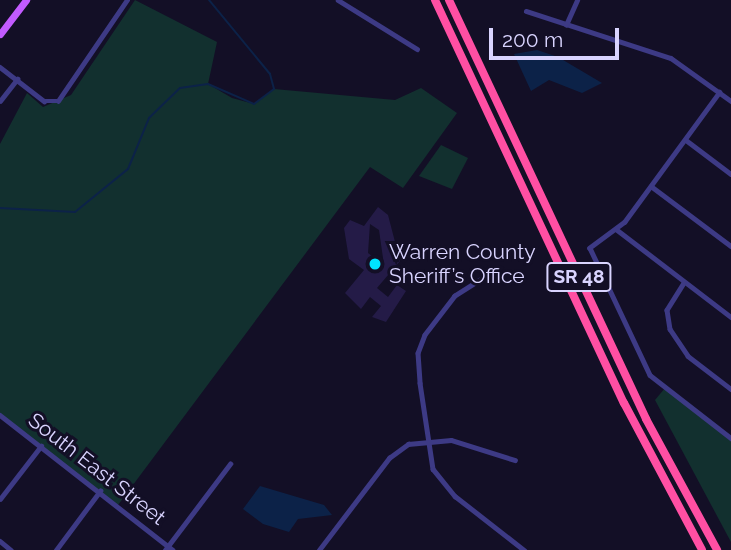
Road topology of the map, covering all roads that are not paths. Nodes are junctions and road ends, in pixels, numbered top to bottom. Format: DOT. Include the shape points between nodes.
graph roads {
  1 [pos="26,0"];
  2 [pos="127,0"];
  3 [pos="338,0"];
  4 [pos="435,0"];
  5 [pos="449,0"];
  6 [pos="578,0"];
  7 [pos="526,11"];
  8 [pos="566,24"];
  9 [pos="0,34"];
  10 [pos="417,49"];
  11 [pos="0,67"];
  12 [pos="17,79"];
  13 [pos="720,92"];
  14 [pos="0,101"];
  15 [pos="731,101"];
  16 [pos="686,140"];
  17 [pos="731,174"];
  18 [pos="651,186"];
  19 [pos="616,229"];
  20 [pos="731,246"];
  21 [pos="491,273"];
  22 [pos="685,283"];
  23 [pos="731,317"];
  24 [pos="731,389"];
  25 [pos="0,415"];
  26 [pos="731,438"];
  27 [pos="427,439"];
  28 [pos="41,446"];
  29 [pos="515,460"];
  30 [pos="230,464"];
  31 [pos="100,491"];
  32 [pos="0,499"];
  33 [pos="0,541"];
  34 [pos="169,549"];
  35 [pos="12,550"];
  36 [pos="56,550"];
  37 [pos="319,550"];
  38 [pos="524,550"];
  39 [pos="702,550"];
  40 [pos="717,550"];
  1 -- 9 [label="main road"];
  2 -- 12 [label="street" via="54,103"];
  3 -- 10 [label="street"];
  4 -- 39 [label="highway, SR 48" via="619,392"];
  5 -- 40 [label="highway, SR 48" via="646,419"];
  6 -- 8 [label="street"];
  7 -- 8 [label="street"];
  8 -- 13 [label="street" via="671,58"];
  11 -- 12 [label="street"];
  12 -- 14 [label="street"];
  13 -- 15 [label="street"];
  13 -- 16 [label="street"];
  16 -- 17 [label="street"];
  16 -- 18 [label="street"];
  18 -- 19 [label="street"];
  18 -- 20 [label="street"];
  19 -- 22 [label="street"];
  19 -- 26 [label="street" via="591,245 650,374"];
  21 -- 27 [label="street" via="455,296 421,340"];
  22 -- 23 [label="street"];
  22 -- 24 [label="street" via="668,307 667,323 683,352"];
  25 -- 28 [label="street, South East Street"];
  27 -- 29 [label="street" via="464,442"];
  27 -- 37 [label="street" via="389,458"];
  27 -- 38 [label="street" via="441,482"];
  28 -- 31 [label="street, South East Street"];
  28 -- 32 [label="street"];
  30 -- 34 [label="street"];
  31 -- 34 [label="street, South East Street"];
  31 -- 36 [label="street"];
  33 -- 35 [label="street"];
}
